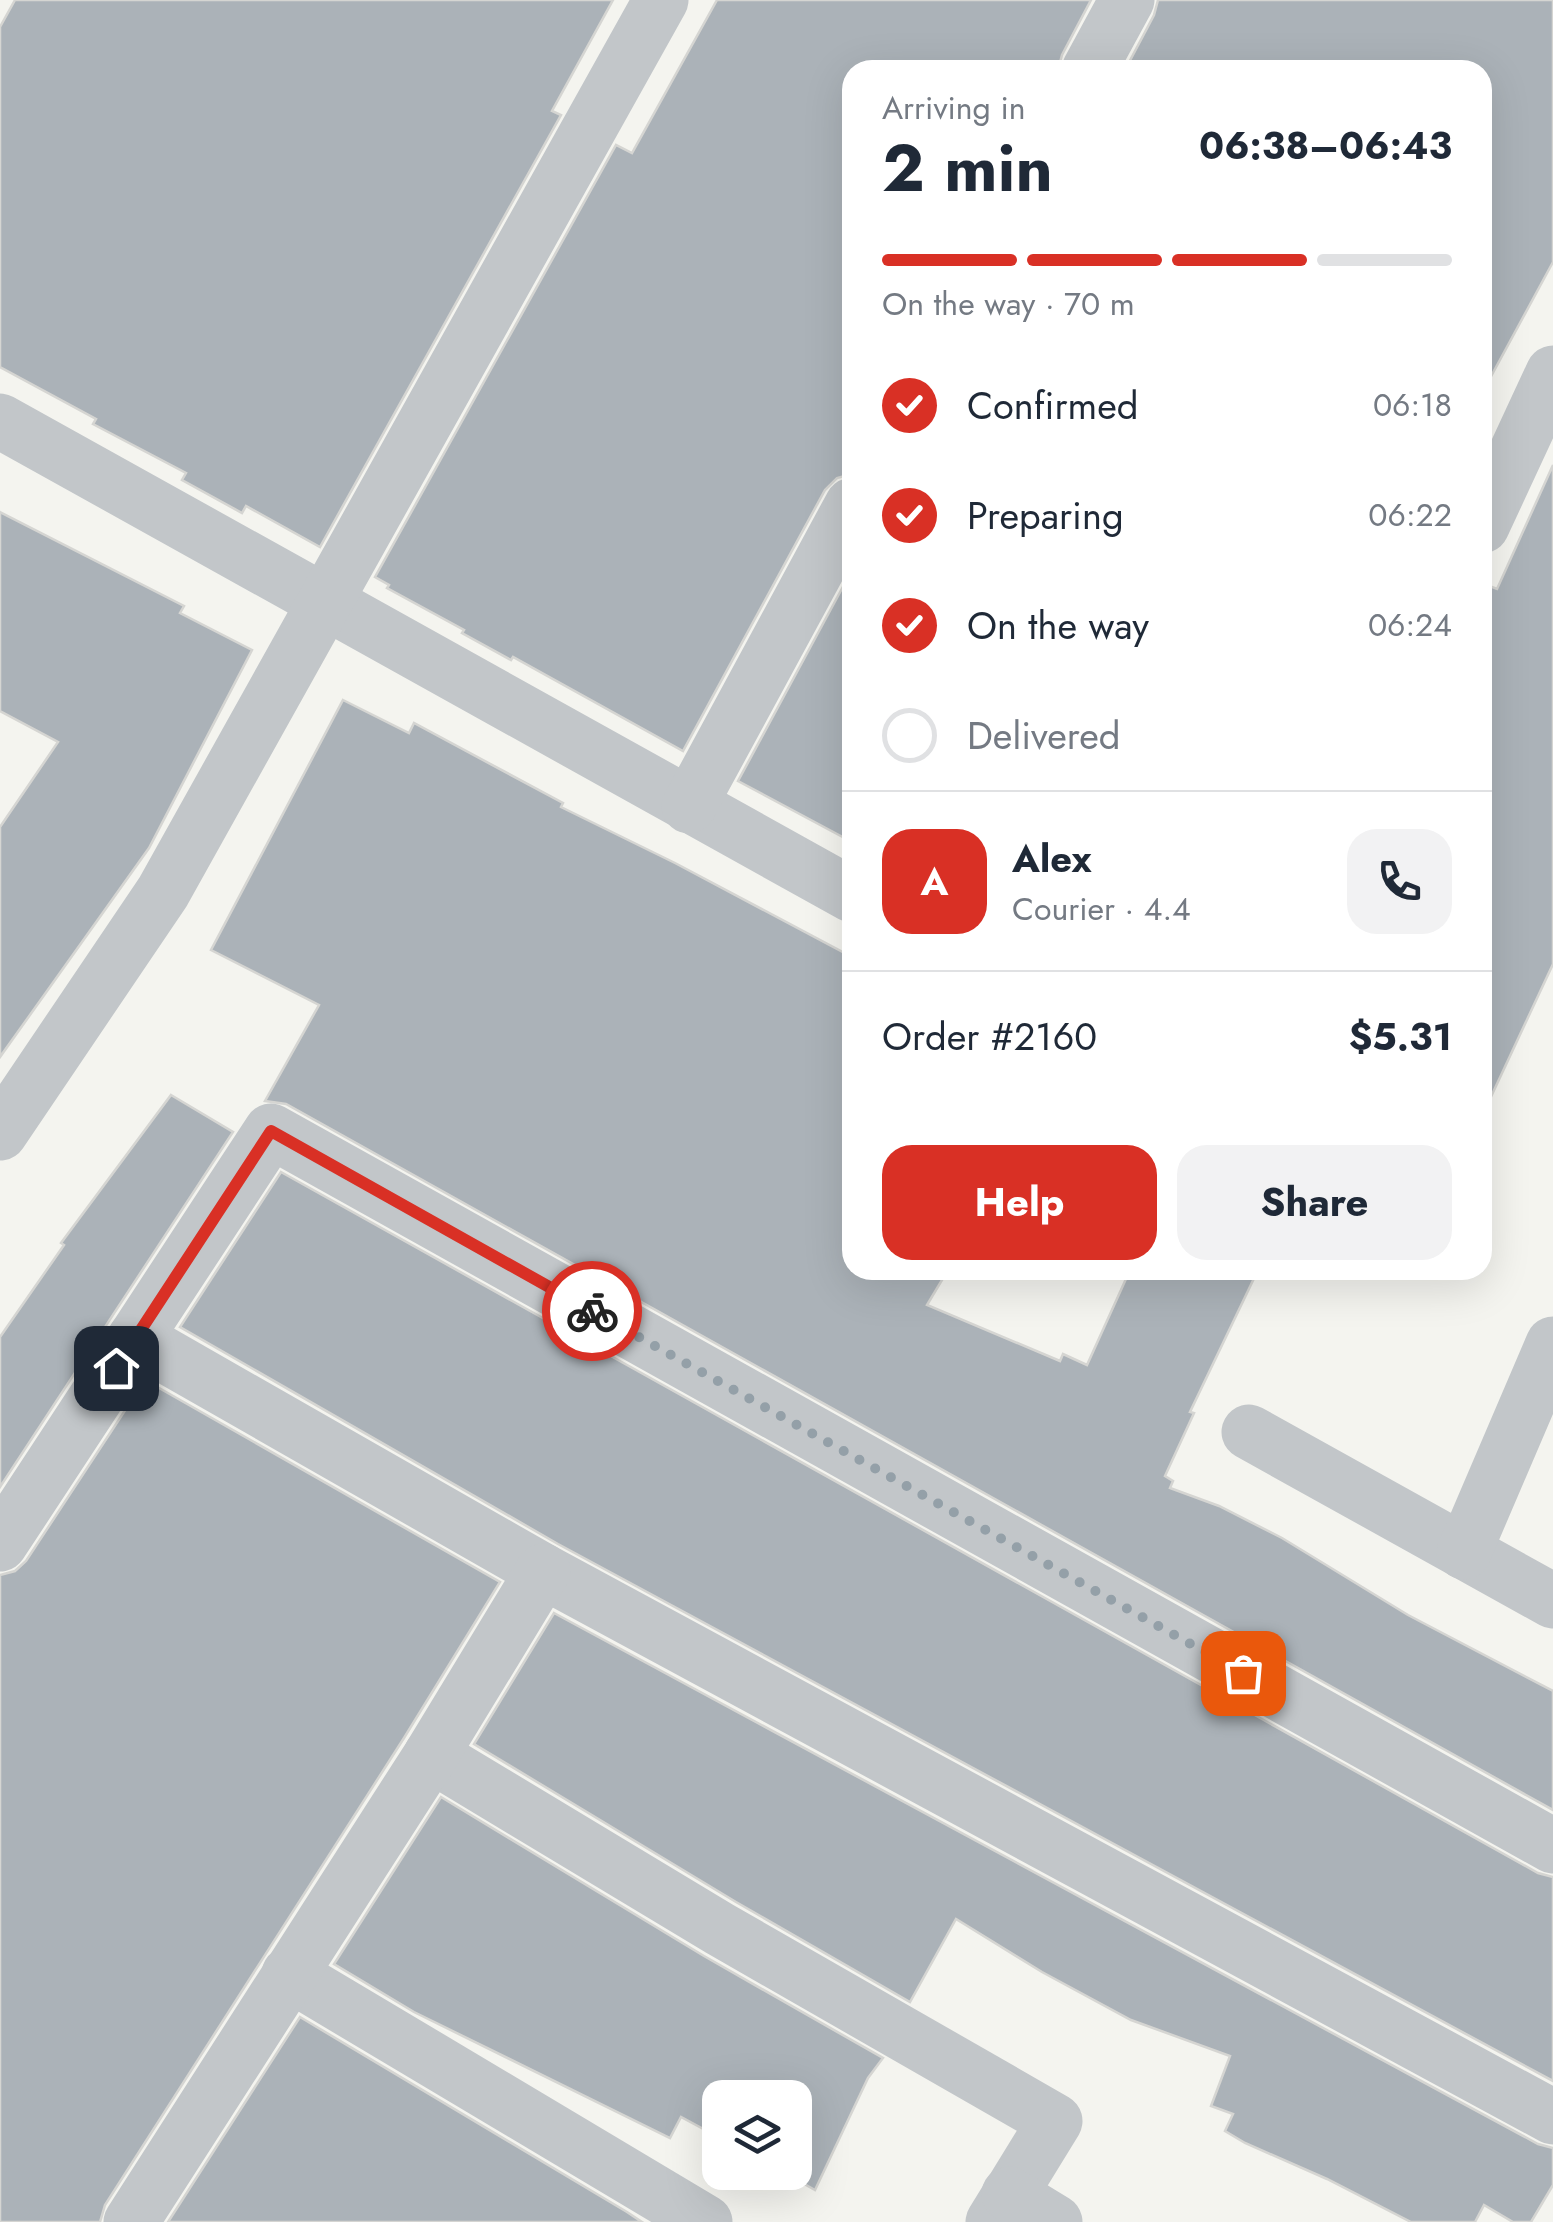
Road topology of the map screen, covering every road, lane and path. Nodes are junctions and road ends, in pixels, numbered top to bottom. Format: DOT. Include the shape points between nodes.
graph roads {
  1 [pos="661,0"];
  2 [pos="1126,0"];
  3 [pos="1093,60"];
  4 [pos="1553,373"];
  5 [pos="0,421"];
  6 [pos="1492,504"];
  7 [pos="842,524"];
  8 [pos="324,602"];
  9 [pos="690,806"];
  10 [pos="842,890"];
  11 [pos="0,1133"];
  12 [pos="135,1338"];
  13 [pos="1553,1344"];
  14 [pos="1249,1432"];
  15 [pos="0,1544"];
  16 [pos="1464,1552"];
  17 [pos="544,1571"];
  18 [pos="1553,1601"];
  19 [pos="431,1756"];
  20 [pos="1553,1846"];
  21 [pos="289,1974"];
  22 [pos="1553,2117"];
  23 [pos="646,2207"];
  24 [pos="1019,2213"];
  25 [pos="131,2222"];
  26 [pos="705,2222"];
  1 -- 8 [label="street"];
  2 -- 3 [label="street"];
  4 -- 6 [label="street"];
  5 -- 8 [label="street"];
  7 -- 9 [label="street"];
  8 -- 9 [label="street"];
  8 -- 11 [label="street" via="163,892"];
  9 -- 10 [label="street"];
  12 -- 15 [label="street"];
  12 -- 17 [label="street"];
  12 -- 20 [label="street" via="271,1131"];
  13 -- 16 [label="street"];
  14 -- 16 [label="street"];
  16 -- 18 [label="street"];
  17 -- 19 [label="street"];
  17 -- 22 [label="street"];
  19 -- 21 [label="street"];
  19 -- 24 [label="street" via="1055,2120"];
  21 -- 23 [label="street"];
  21 -- 25 [label="street"];
  23 -- 26 [label="street"];
}
